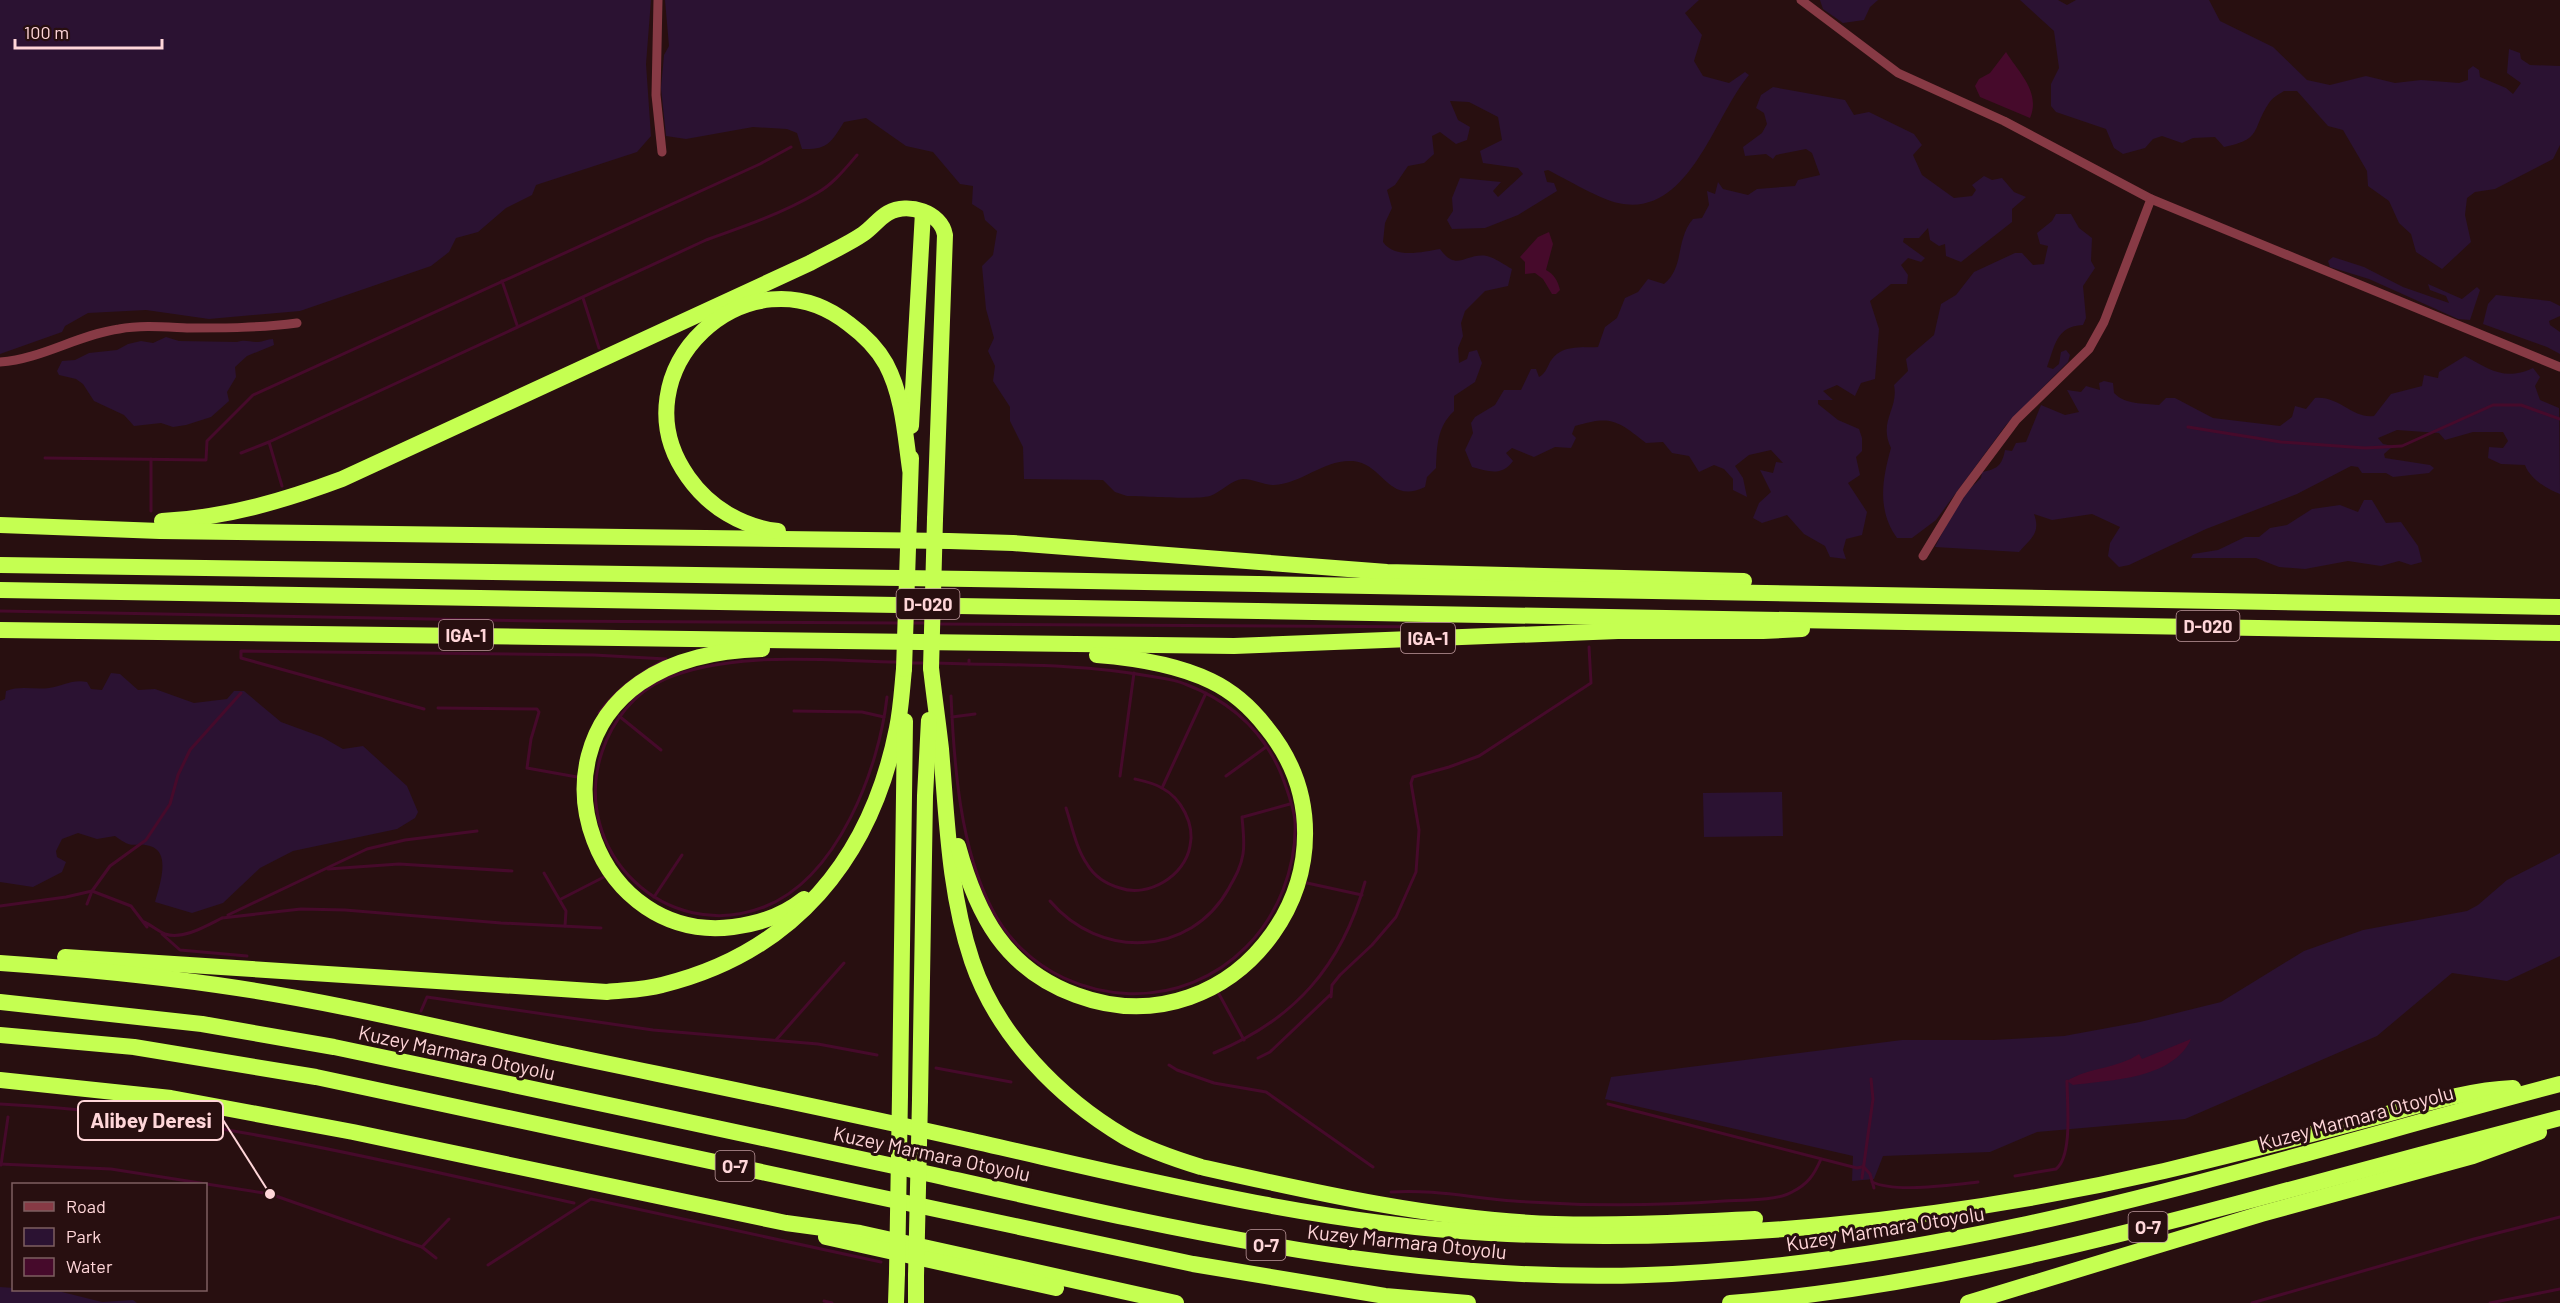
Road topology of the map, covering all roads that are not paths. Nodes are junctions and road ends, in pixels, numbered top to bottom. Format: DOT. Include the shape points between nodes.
graph roads {
  1 [pos="658,0"];
  2 [pos="1801,0"];
  3 [pos="662,152"];
  4 [pos="2151,199"];
  5 [pos="923,212"];
  6 [pos="297,323"];
  7 [pos="0,362"];
  8 [pos="2560,367"];
  9 [pos="910,469"];
  10 [pos="0,525"];
  11 [pos="41,526"];
  12 [pos="872,538"];
  13 [pos="1923,556"];
  14 [pos="0,565"];
  15 [pos="0,590"];
  16 [pos="1842,594"];
  17 [pos="2560,607"];
  18 [pos="1857,620"];
  19 [pos="0,630"];
  20 [pos="2560,633"];
  21 [pos="884,640"];
  22 [pos="998,643"];
  23 [pos="932,668"];
  24 [pos="904,669"];
  25 [pos="941,750"];
  26 [pos="861,829"];
  27 [pos="0,953"];
  28 [pos="0,963"];
  29 [pos="0,1002"];
  30 [pos="0,1035"];
  31 [pos="0,1080"];
  32 [pos="2560,1084"];
  33 [pos="2532,1091"];
  34 [pos="2560,1118"];
  35 [pos="2560,1124"];
  36 [pos="1873,1219"];
  37 [pos="786,1223"];
  38 [pos="2000,1294"];
  39 [pos="896,1303"];
  40 [pos="916,1303"];
  41 [pos="1124,1303"];
  42 [pos="1176,1303"];
  43 [pos="1468,1303"];
  44 [pos="1730,1303"];
  45 [pos="1968,1303"];
  46 [pos="1981,1303"];
  1 -- 3 [label="street" via="656,96"];
  2 -- 4 [label="street" via="1898,73 2004,121"];
  4 -- 8 [label="street"];
  4 -- 13 [label="street" via="2099,333 2076,363 2011,428 1960,495"];
  5 -- 9 [label="highway"];
  5 -- 11 [label="highway" via="910,208 889,212 865,232 810,262 342,479 289,499 197,518"];
  5 -- 23 [label="highway, bridge" via="941,222 945,235"];
  6 -- 7 [label="street" via="264,328 121,329 30,357"];
  9 -- 12 [label="highway" via="901,406 885,363 863,335 823,308 805,302 770,300 732,310 696,336 680,359 670,386 667,426 680,464 704,496 728,515 768,530"];
  9 -- 24 [label="highway, bridge"];
  10 -- 11 [label="highway"];
  11 -- 12 [label="highway" via="160,531"];
  12 -- 16 [label="highway" via="1013,543 1406,573 1787,583"];
  14 -- 16 [label="highway, D-020"];
  15 -- 18 [label="highway, D-020"];
  16 -- 17 [label="highway, D-020"];
  18 -- 20 [label="highway, D-020"];
  18 -- 22 [label="highway, IGA-1" via="1763,631 1618,630 1234,646"];
  19 -- 21 [label="highway, IGA-1"];
  21 -- 22 [label="highway, IGA-1"];
  21 -- 26 [label="highway, IGA-1" via="839,649 735,651 684,662 654,674 630,691 601,726 591,748 585,779 591,835 617,880 652,910 700,927 757,923 798,903 825,878"];
  22 -- 25 [label="highway" via="1023,650 1116,657 1176,668 1212,681 1257,716 1289,762 1305,818 1301,871 1275,933 1219,985 1193,996 1145,1006 1092,1001 1041,978 1014,957 989,927 977,904 958,844"];
  23 -- 25 [label="highway"];
  23 -- 40 [label="highway, bridge" via="925,796"];
  24 -- 26 [label="highway, IGA-1" via="892,749"];
  24 -- 39 [label="highway, bridge"];
  25 -- 36 [label="highway" via="961,922 989,999 1026,1053 1056,1085 1087,1113 1127,1138 1201,1167 1359,1200 1484,1219 1640,1225 1810,1217"];
  26 -- 27 [label="highway" via="851,851 818,897 771,938 737,959 660,986 607,992 559,991"];
  28 -- 36 [label="highway" via="154,977 316,1002 1221,1196 1399,1225 1483,1233 1627,1237 1753,1231"];
  29 -- 33 [label="highway, Kuzey Marmara Otoyolu / O-7" via="202,1024 322,1045 1223,1237 1365,1260 1519,1274 1615,1276 1702,1272 1829,1261 1921,1247 2087,1211"];
  30 -- 43 [label="highway, O-7" via="134,1047 305,1075 1193,1264 1385,1296"];
  31 -- 37 [label="highway" via="225,1107"];
  32 -- 33 [label="highway, Kuzey Marmara Otoyolu / O-7"];
  33 -- 36 [label="highway" via="2508,1087 2450,1097 2155,1173"];
  34 -- 44 [label="highway, O-7" via="2026,1257 1863,1289"];
  35 -- 38 [label="highway" via="2473,1156"];
  37 -- 41 [label="highway" via="832,1239"];
  37 -- 42 [label="highway" via="870,1235"];
  38 -- 45 [label="highway"];
  38 -- 46 [label="highway"];
}
